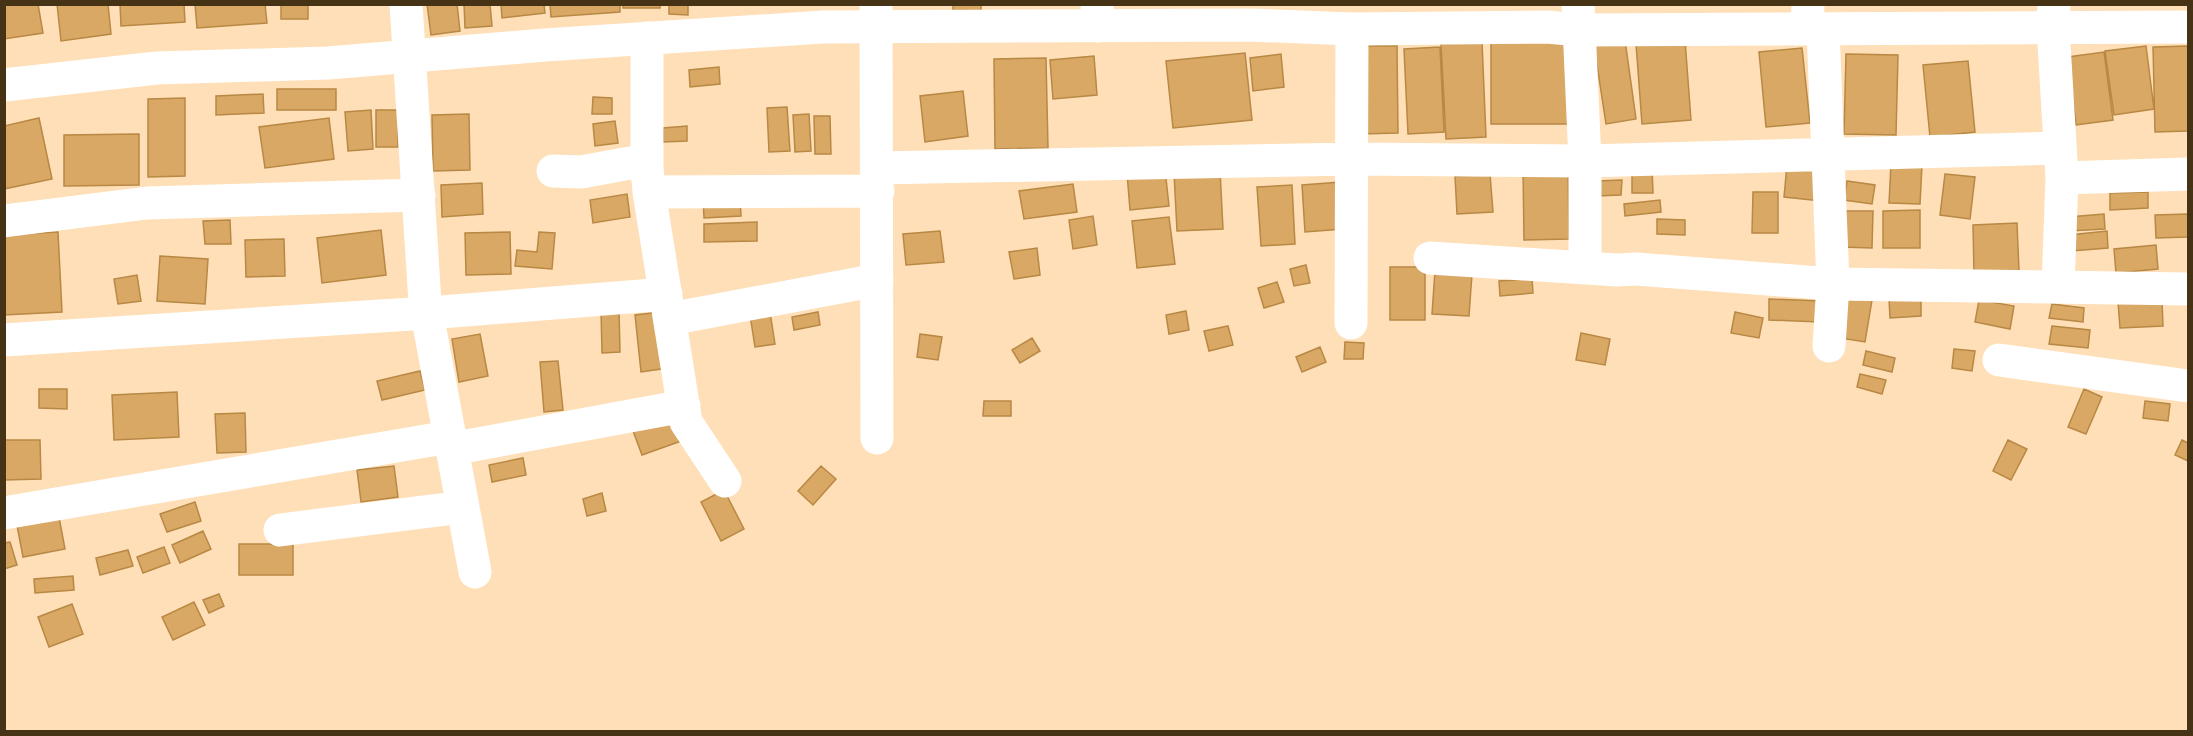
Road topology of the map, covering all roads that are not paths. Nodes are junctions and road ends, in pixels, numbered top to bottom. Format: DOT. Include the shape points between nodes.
graph roads {
  1 [pos="406,4"];
  2 [pos="876,15"];
  3 [pos="1097,15"];
  4 [pos="2053,16"];
  5 [pos="1579,17"];
  6 [pos="1813,20"];
  7 [pos="2188,27"];
  8 [pos="1352,29"];
  9 [pos="647,38"];
  10 [pos="411,56"];
  11 [pos="4,85"];
  12 [pos="1828,155"];
  13 [pos="1352,159"];
  14 [pos="1585,161"];
  15 [pos="2061,163"];
  16 [pos="554,171"];
  17 [pos="2188,174"];
  18 [pos="878,179"];
  19 [pos="648,180"];
  20 [pos="419,195"];
  21 [pos="4,221"];
  22 [pos="1430,258"];
  23 [pos="1585,266"];
  24 [pos="877,280"];
  25 [pos="1833,284"];
  26 [pos="2058,287"];
  27 [pos="2188,289"];
  28 [pos="668,307"];
  29 [pos="428,313"];
  30 [pos="1351,323"];
  31 [pos="4,340"];
  32 [pos="1829,346"];
  33 [pos="1999,360"];
  34 [pos="2188,386"];
  35 [pos="684,406"];
  36 [pos="877,438"];
  37 [pos="450,443"];
  38 [pos="725,480"];
  39 [pos="463,507"];
  40 [pos="4,513"];
  41 [pos="280,530"];
  42 [pos="476,572"];
  1 -- 10 [label="street"];
  2 -- 3 [label="street"];
  2 -- 9 [label="street" via="823,27"];
  2 -- 18 [label="street"];
  3 -- 8 [label="street"];
  4 -- 6 [label="street"];
  4 -- 7 [label="street"];
  4 -- 15 [label="street"];
  5 -- 6 [label="street"];
  5 -- 8 [label="street" via="1547,27"];
  5 -- 14 [label="street"];
  6 -- 12 [label="street"];
  8 -- 13 [label="street"];
  9 -- 10 [label="street"];
  9 -- 19 [label="street"];
  10 -- 11 [label="street" via="328,63 158,68"];
  10 -- 20 [label="street"];
  12 -- 14 [label="street"];
  12 -- 15 [label="street"];
  12 -- 25 [label="street"];
  13 -- 14 [label="street"];
  13 -- 18 [label="street"];
  13 -- 30 [label="street"];
  14 -- 23 [label="street"];
  15 -- 17 [label="street"];
  15 -- 26 [label="street"];
  16 -- 19 [label="street" via="581,172 630,163"];
  18 -- 19 [label="street"];
  18 -- 24 [label="street"];
  19 -- 28 [label="street"];
  20 -- 21 [label="street" via="147,203"];
  20 -- 29 [label="street"];
  22 -- 23 [label="street"];
  23 -- 25 [label="street"];
  24 -- 28 [label="street"];
  24 -- 36 [label="street"];
  25 -- 26 [label="street"];
  25 -- 32 [label="street"];
  26 -- 27 [label="street"];
  28 -- 29 [label="street"];
  28 -- 35 [label="street"];
  29 -- 31 [label="street"];
  29 -- 37 [label="street"];
  33 -- 34 [label="street"];
  35 -- 37 [label="street"];
  35 -- 38 [label="street" via="688,427"];
  37 -- 39 [label="street"];
  37 -- 40 [label="street"];
  39 -- 41 [label="street"];
  39 -- 42 [label="street"];
}
